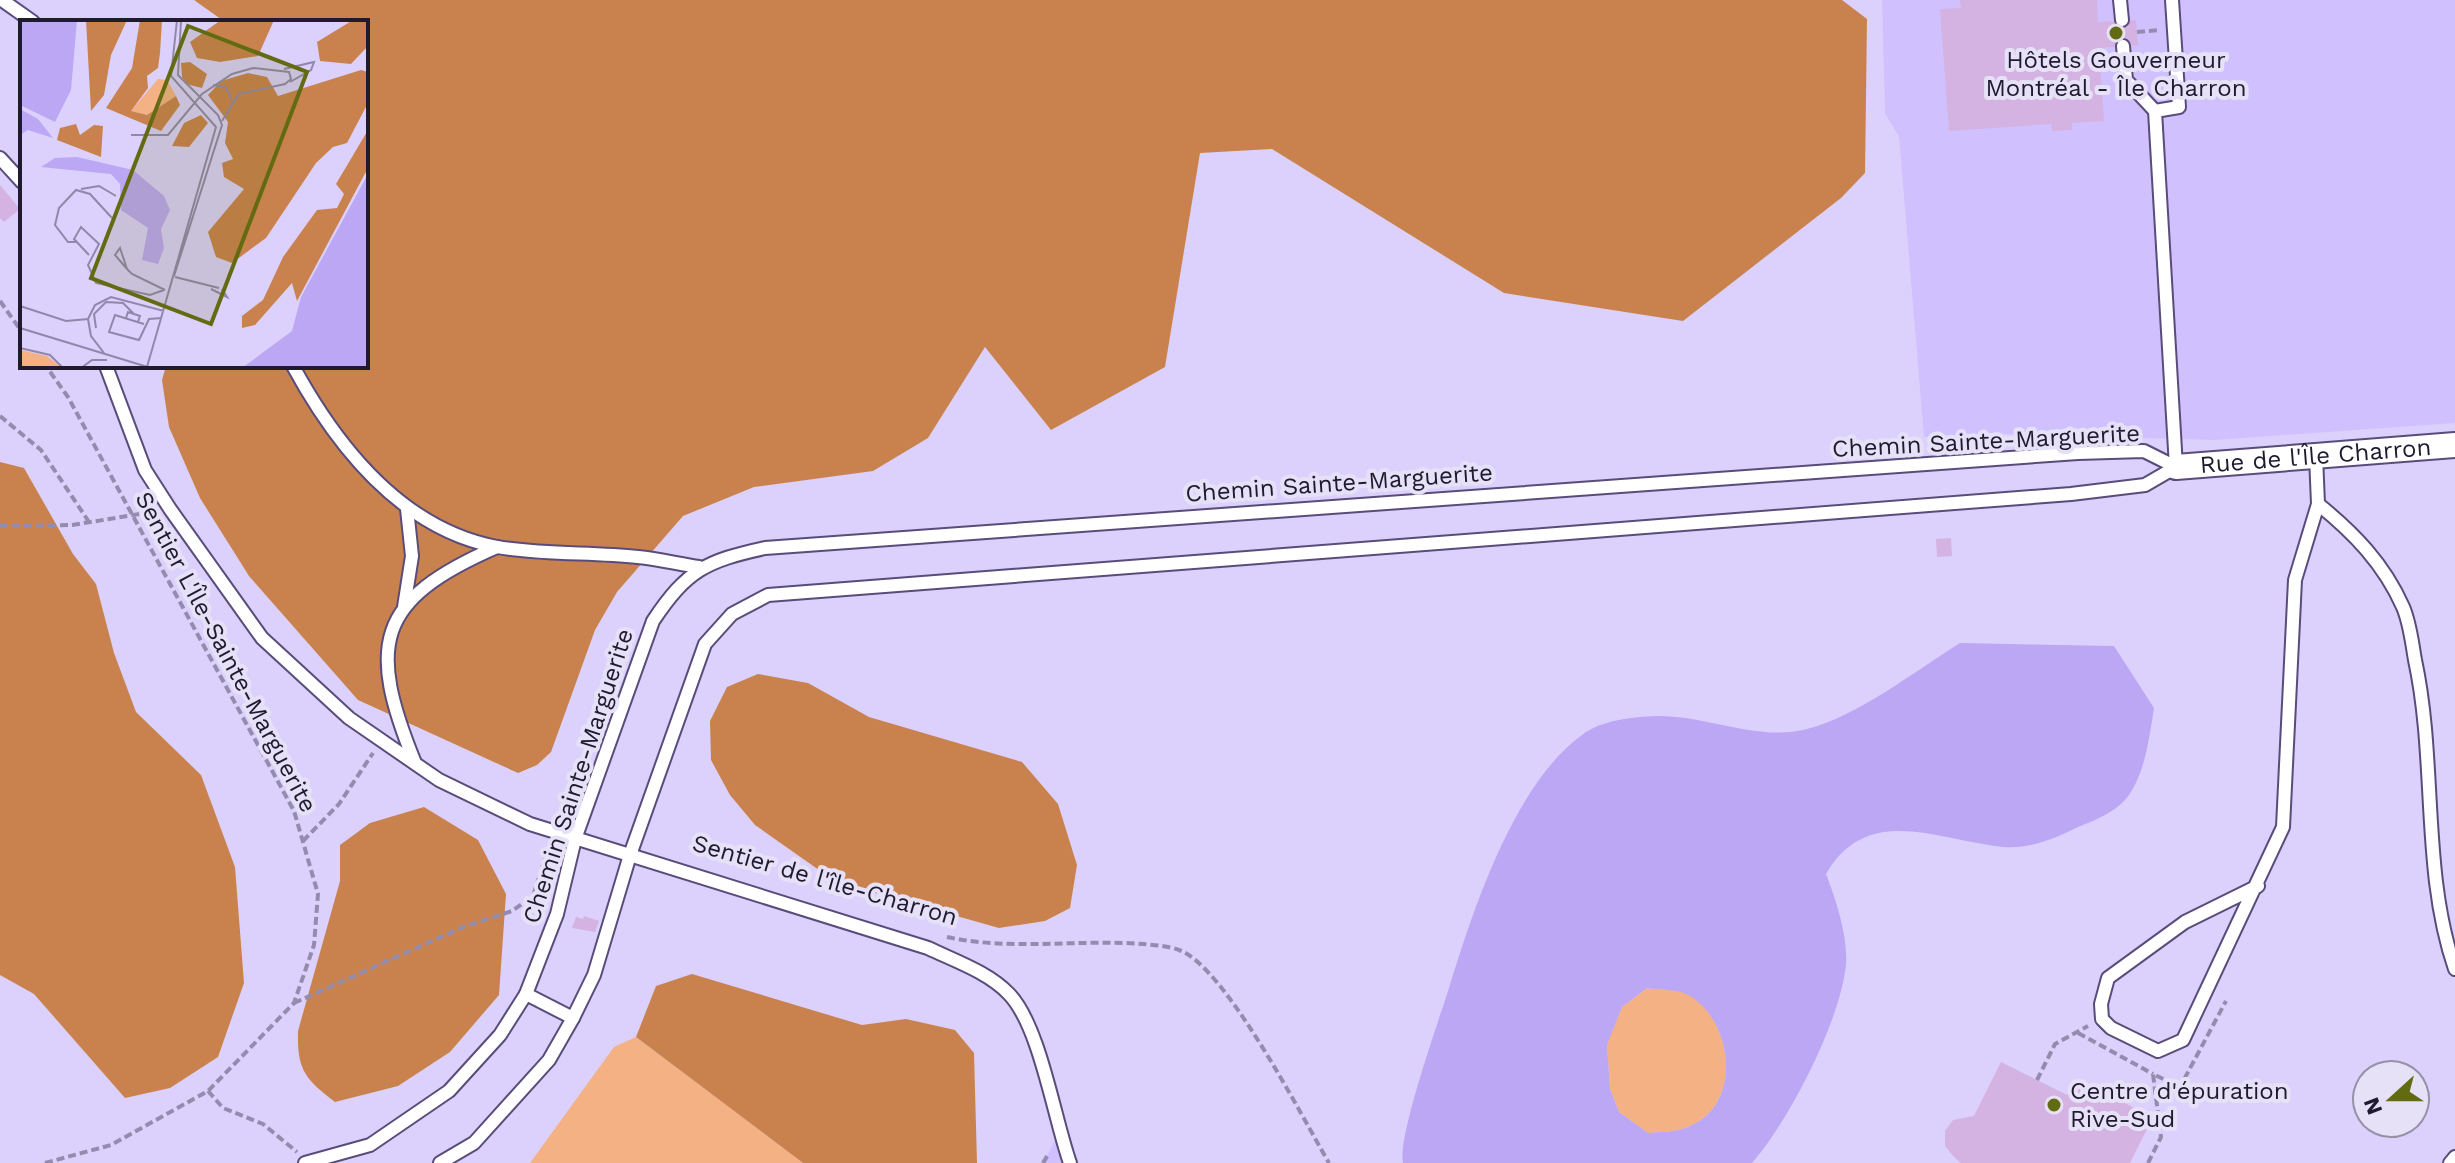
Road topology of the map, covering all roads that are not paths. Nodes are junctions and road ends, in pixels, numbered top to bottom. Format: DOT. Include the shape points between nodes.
graph roads {
  1 [pos="2,0"];
  2 [pos="2120,0"];
  3 [pos="2172,0"];
  4 [pos="30,20"];
  5 [pos="2122,20"];
  6 [pos="2123,46"];
  7 [pos="2155,111"];
  8 [pos="0,158"];
  9 [pos="20,180"];
  10 [pos="107,368"];
  11 [pos="294,368"];
  12 [pos="2455,445"];
  13 [pos="2316,456"];
  14 [pos="2176,467"];
  15 [pos="2318,504"];
  16 [pos="407,509"];
  17 [pos="497,547"];
  18 [pos="699,567"];
  19 [pos="404,607"];
  20 [pos="415,764"];
  21 [pos="575,839"];
  22 [pos="630,855"];
  23 [pos="2258,886"];
  24 [pos="2455,969"];
  25 [pos="526,994"];
  26 [pos="573,1018"];
  27 [pos="2455,1157"];
  28 [pos="307,1163"];
  29 [pos="440,1163"];
  30 [pos="1070,1163"];
  31 [pos="2450,1163"];
  1 -- 4 [label="lane"];
  2 -- 5 [label="lane"];
  3 -- 7 [label="lane" via="2179,107"];
  6 -- 7 [label="lane" via="2126,80"];
  7 -- 14 [label="lane"];
  8 -- 9 [label="lane"];
  10 -- 20 [label="lane" via="145,470 262,638 349,718"];
  11 -- 16 [label="lane" via="368,473"];
  12 -- 13 [label="street, Rue de l'Île Charron"];
  13 -- 14 [label="street, Rue de l'Île Charron"];
  13 -- 15 [label="lane"];
  14 -- 18 [label="lane, Chemin Sainte-Marguerite" via="2144,451 1935,461 765,548"];
  14 -- 22 [label="lane, Chemin Sainte-Marguerite" via="2145,485 2071,494 768,595 732,614 705,644"];
  15 -- 23 [label="lane" via="2295,580 2283,827"];
  15 -- 24 [label="lane" via="2357,536 2404,609 2422,690 2438,903"];
  16 -- 17 [label="lane" via="449,533"];
  16 -- 19 [label="lane" via="412,556"];
  17 -- 18 [label="lane" via="639,557"];
  17 -- 19 [label="lane" via="456,564"];
  18 -- 21 [label="lane, Chemin Sainte-Marguerite" via="653,621"];
  19 -- 20 [label="lane" via="388,642 387,681"];
  20 -- 21 [label="lane" via="530,824"];
  21 -- 22 [label="lane"];
  21 -- 25 [label="lane, Chemin Sainte-Marguerite" via="557,914"];
  22 -- 26 [label="lane, Chemin Sainte-Marguerite" via="594,975"];
  22 -- 30 [label="lane" via="928,948 990,979 1010,995 1029,1024"];
  23 -- 23 [label="lane" via="2183,1040 2158,1051 2102,1019 2108,978 2185,922"];
  25 -- 26 [label="lane"];
  25 -- 28 [label="lane, Chemin Sainte-Marguerite" via="500,1035 449,1091 370,1145"];
  26 -- 29 [label="lane, Chemin Sainte-Marguerite" via="549,1060 474,1143"];
  27 -- 31 [label="lane"];
}
